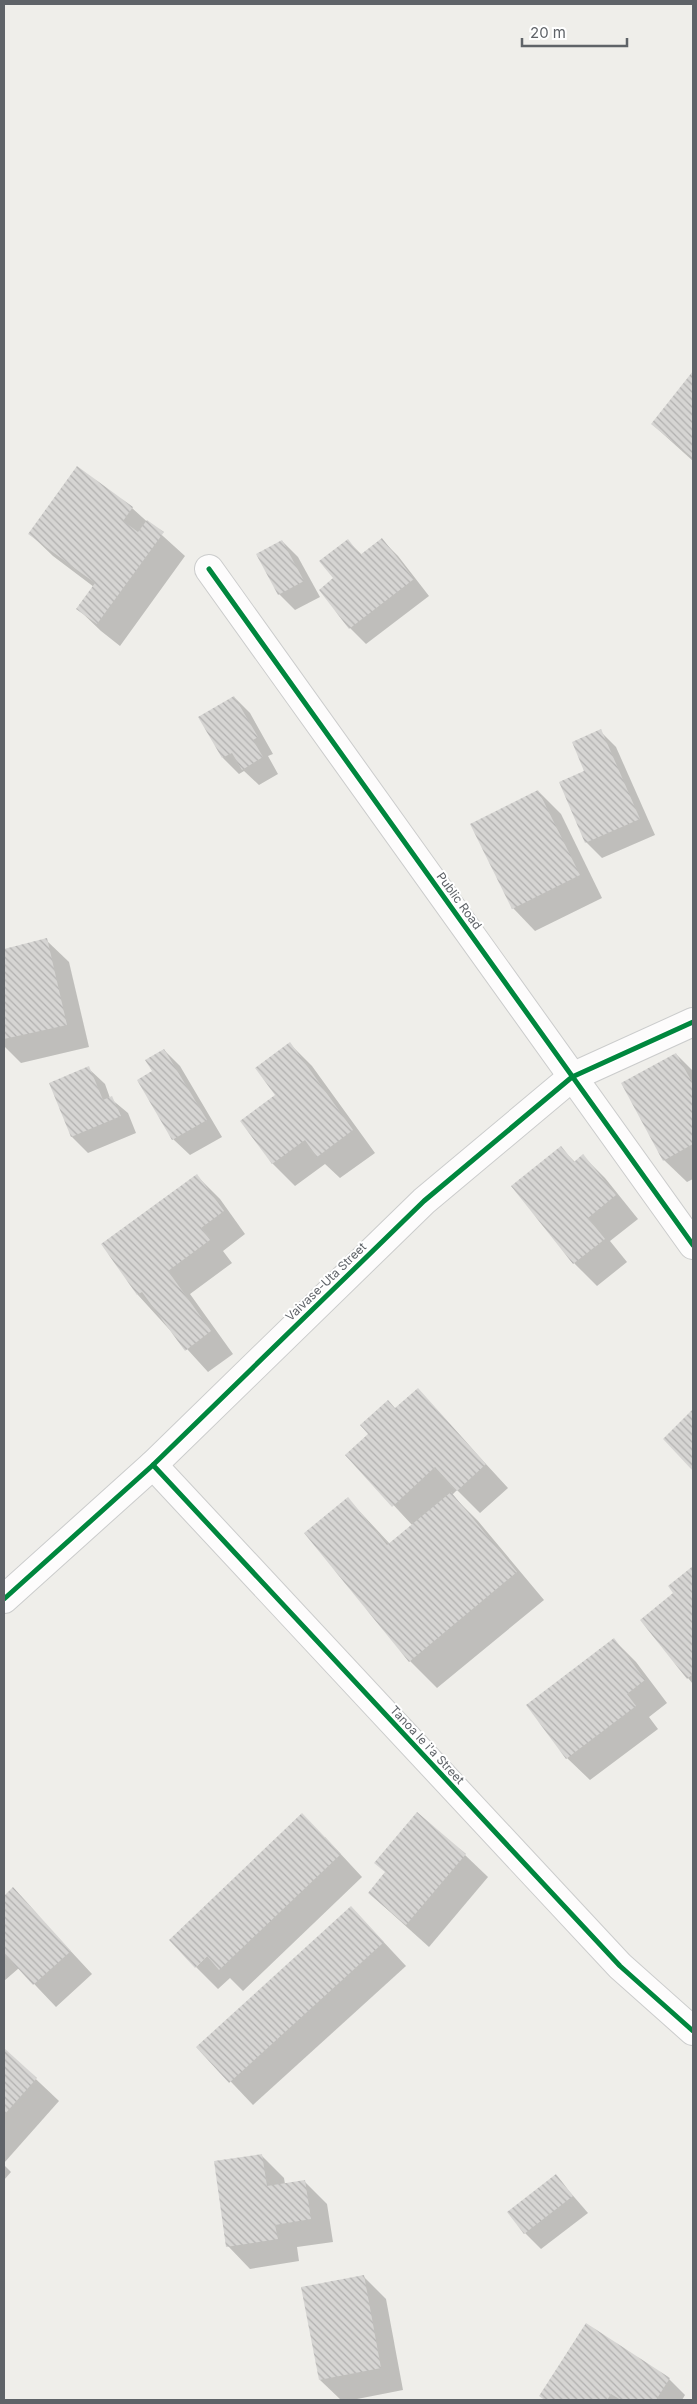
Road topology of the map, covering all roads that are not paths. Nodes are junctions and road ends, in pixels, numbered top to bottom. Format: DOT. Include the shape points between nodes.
graph roads {
  1 [pos="209,569"];
  2 [pos="693,1022"];
  3 [pos="572,1077"];
  4 [pos="693,1245"];
  5 [pos="153,1465"];
  6 [pos="4,1599"];
  7 [pos="693,2031"];
  1 -- 3 [label="street, Public Road"];
  2 -- 3 [label="street, Vaivase-Uta Street"];
  3 -- 4 [label="street, Public Road"];
  3 -- 5 [label="street, Vaivase-Uta Street" via="424,1202"];
  5 -- 6 [label="street, Vaivase-Uta Street"];
  5 -- 7 [label="street, Tanoa le i'a Street" via="620,1966"];
}
